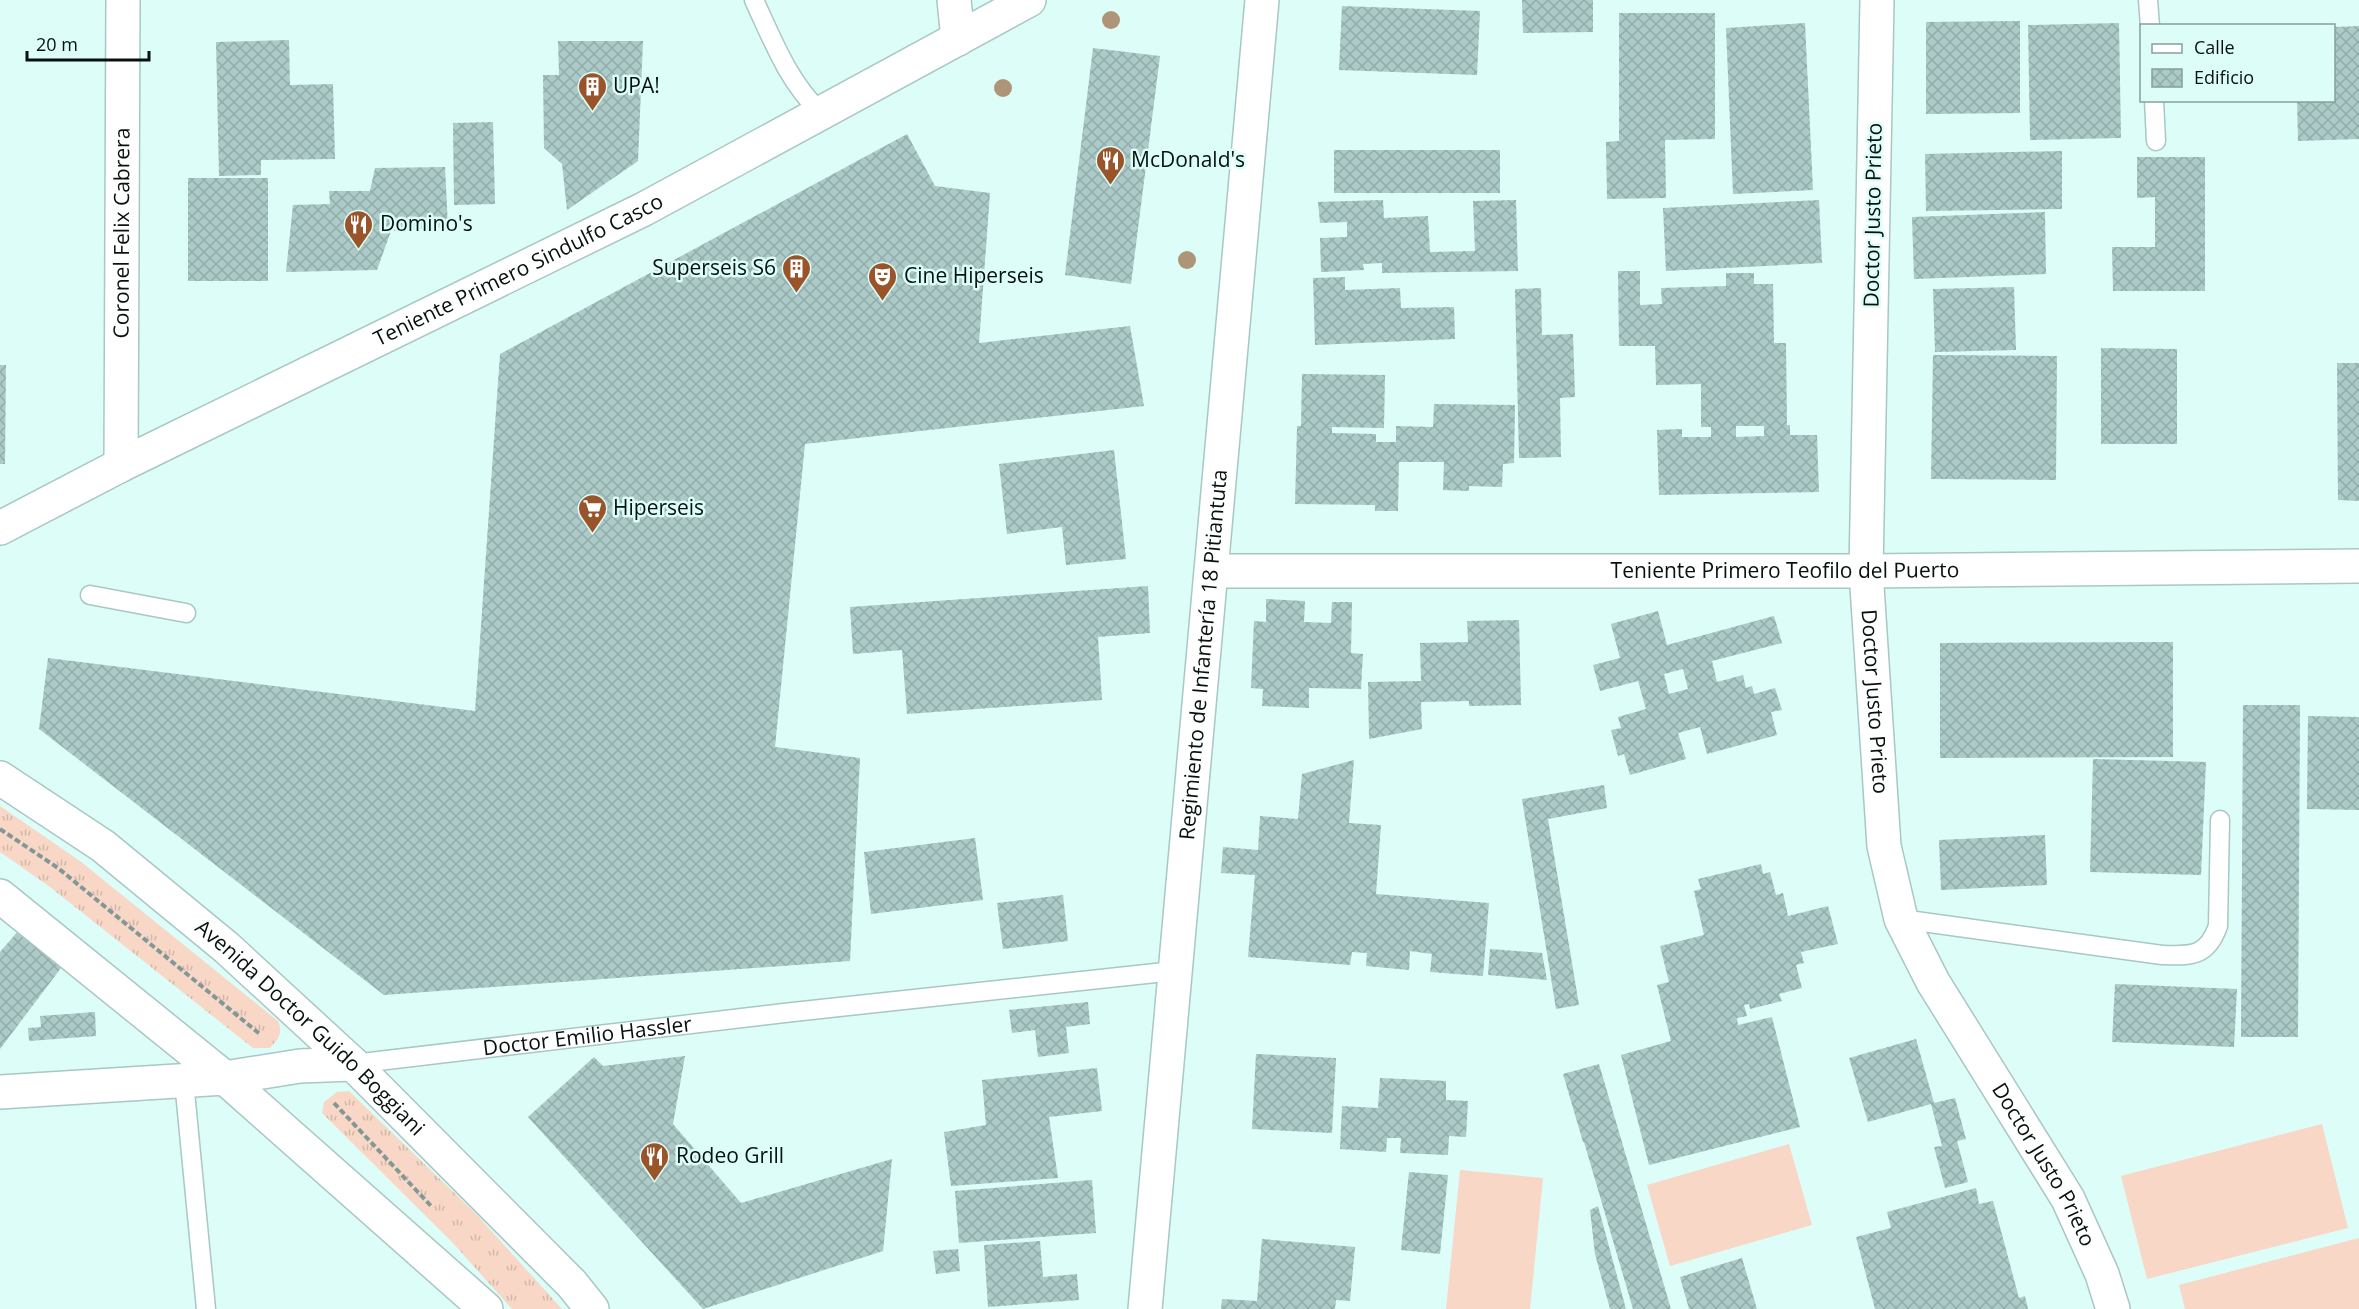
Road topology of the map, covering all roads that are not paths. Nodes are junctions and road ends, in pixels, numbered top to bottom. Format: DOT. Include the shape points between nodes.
graph roads {
  1 [pos="123,0"];
  2 [pos="754,0"];
  3 [pos="954,0"];
  4 [pos="1029,0"];
  5 [pos="1262,0"];
  6 [pos="1877,0"];
  7 [pos="2148,0"];
  8 [pos="2150,24"];
  9 [pos="958,39"];
  10 [pos="2154,102"];
  11 [pos="821,113"];
  12 [pos="2156,141"];
  13 [pos="121,465"];
  14 [pos="0,528"];
  15 [pos="2359,566"];
  16 [pos="1212,571"];
  17 [pos="1866,571"];
  18 [pos="90,595"];
  19 [pos="186,613"];
  20 [pos="0,778"];
  21 [pos="2220,820"];
  22 [pos="0,896"];
  23 [pos="1901,919"];
  24 [pos="1174,971"];
  25 [pos="353,1064"];
  26 [pos="225,1078"];
  27 [pos="184,1081"];
  28 [pos="0,1092"];
  29 [pos="206,1309"];
  30 [pos="486,1309"];
  31 [pos="592,1309"];
  32 [pos="1145,1309"];
  33 [pos="2113,1309"];
  1 -- 13 [label="main road, Coronel Felix Cabrera"];
  2 -- 11 [label="lane" via="787,73"];
  3 -- 9 [label="main road"];
  4 -- 9 [label="main road, Teniente Primero Sindulfo Casco"];
  5 -- 16 [label="main road, Regimiento de Infantería 18 Pitiantuta"];
  6 -- 17 [label="main road, Doctor Justo Prieto"];
  7 -- 8 [label="lane"];
  9 -- 11 [label="main road, Teniente Primero Sindulfo Casco"];
  10 -- 12 [label="lane"];
  11 -- 13 [label="main road, Teniente Primero Sindulfo Casco" via="644,209"];
  13 -- 14 [label="main road, Teniente Primero Sindulfo Casco"];
  15 -- 17 [label="main road, Teniente Primero Teofilo del Puerto"];
  16 -- 17 [label="main road, Teniente Primero Teofilo del Puerto"];
  16 -- 24 [label="main road, Regimiento de Infantería 18 Pitiantuta"];
  17 -- 23 [label="main road, Doctor Justo Prieto" via="1884,846"];
  18 -- 19 [label="lane"];
  20 -- 25 [label="main road, Avenida Doctor Guido Boggiani" via="103,846 227,948"];
  21 -- 23 [label="lane" via="2218,926 2213,941 2199,953 2162,955"];
  22 -- 26 [label="main road"];
  23 -- 33 [label="main road, Doctor Justo Prieto" via="1933,982 2068,1199 2102,1274"];
  24 -- 25 [label="lane, Doctor Emilio Hassler"];
  24 -- 32 [label="main road, Regimiento de Infantería 18 Pitiantuta"];
  25 -- 26 [label="main road, Doctor Emilio Hassler" via="300,1066"];
  25 -- 31 [label="main road, Avenida Doctor Guido Boggiani" via="572,1284"];
  26 -- 27 [label="main road, Doctor Emilio Hassler"];
  26 -- 30 [label="main road"];
  27 -- 28 [label="main road, Doctor Emilio Hassler"];
  27 -- 29 [label="lane"];
}
